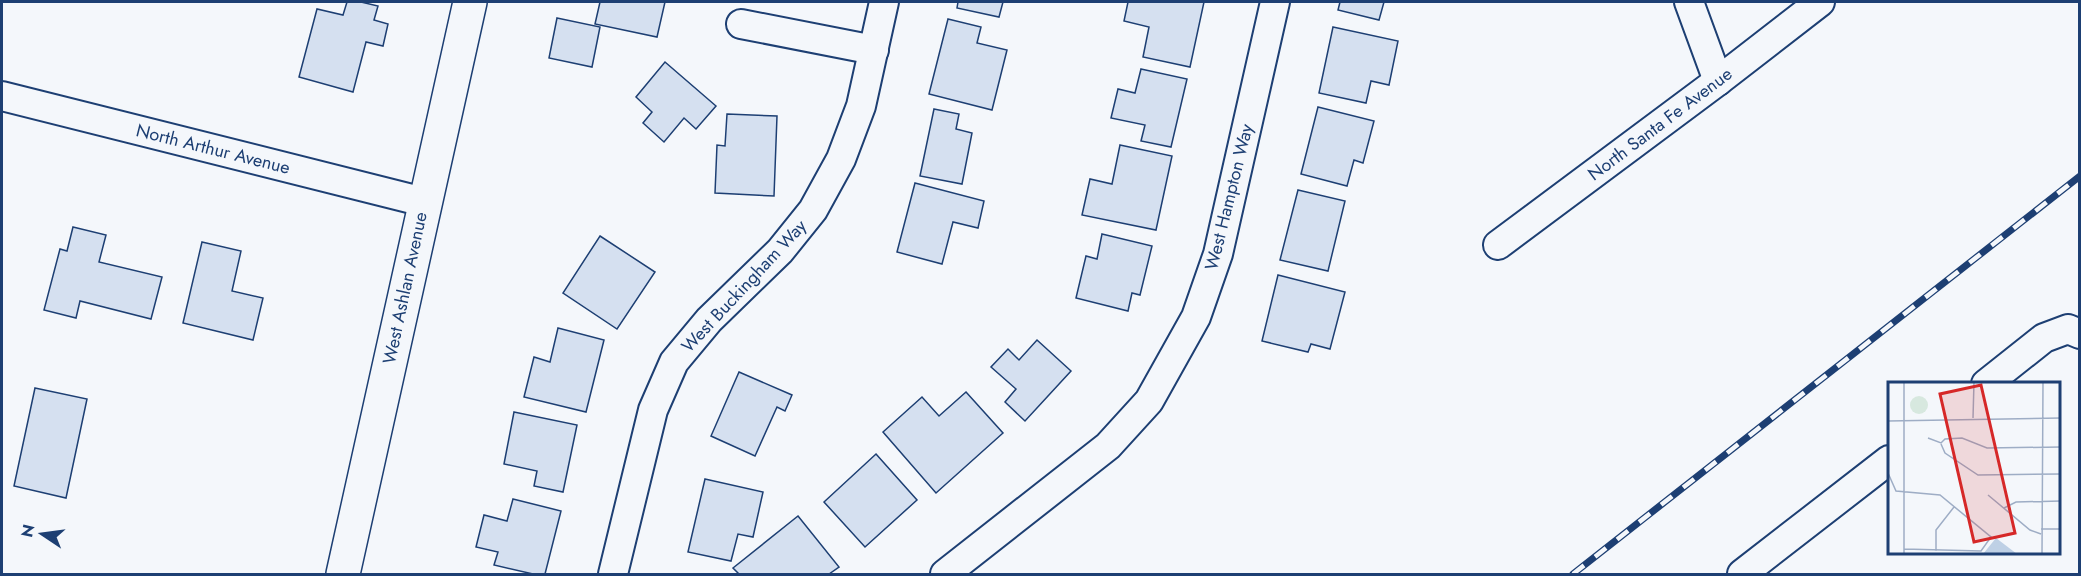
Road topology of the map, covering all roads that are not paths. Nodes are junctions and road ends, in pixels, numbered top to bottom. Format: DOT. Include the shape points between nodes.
graph roads {
  1 [pos="470,2"];
  2 [pos="885,2"];
  3 [pos="1275,2"];
  4 [pos="1689,2"];
  5 [pos="1820,2"];
  6 [pos="741,24"];
  7 [pos="874,50"];
  8 [pos="1718,81"];
  9 [pos="2,96"];
  10 [pos="424,202"];
  11 [pos="1498,245"];
  12 [pos="2079,334"];
  13 [pos="1989,382"];
  14 [pos="1888,461"];
  15 [pos="343,574"];
  16 [pos="613,574"];
  17 [pos="945,574"];
  18 [pos="1742,574"];
  1 -- 10 [label="main road, West Ashlan Avenue"];
  2 -- 7 [label="street, West Buckingham Way"];
  3 -- 17 [label="street, West Hampton Way" via="1218,254 1196,316 1149,401 1108,446"];
  4 -- 8 [label="street"];
  5 -- 8 [label="street, North Santa Fe Avenue"];
  6 -- 7 [label="street"];
  7 -- 16 [label="street, West Buckingham Way" via="861,106 841,159 813,210 780,251 709,320 674,363 653,410"];
  8 -- 11 [label="street, North Santa Fe Avenue"];
  9 -- 10 [label="street, North Arthur Avenue"];
  10 -- 15 [label="main road, West Ashlan Avenue"];
  12 -- 13 [label="street" via="2068,329 2044,339"];
  14 -- 18 [label="street"];
}
